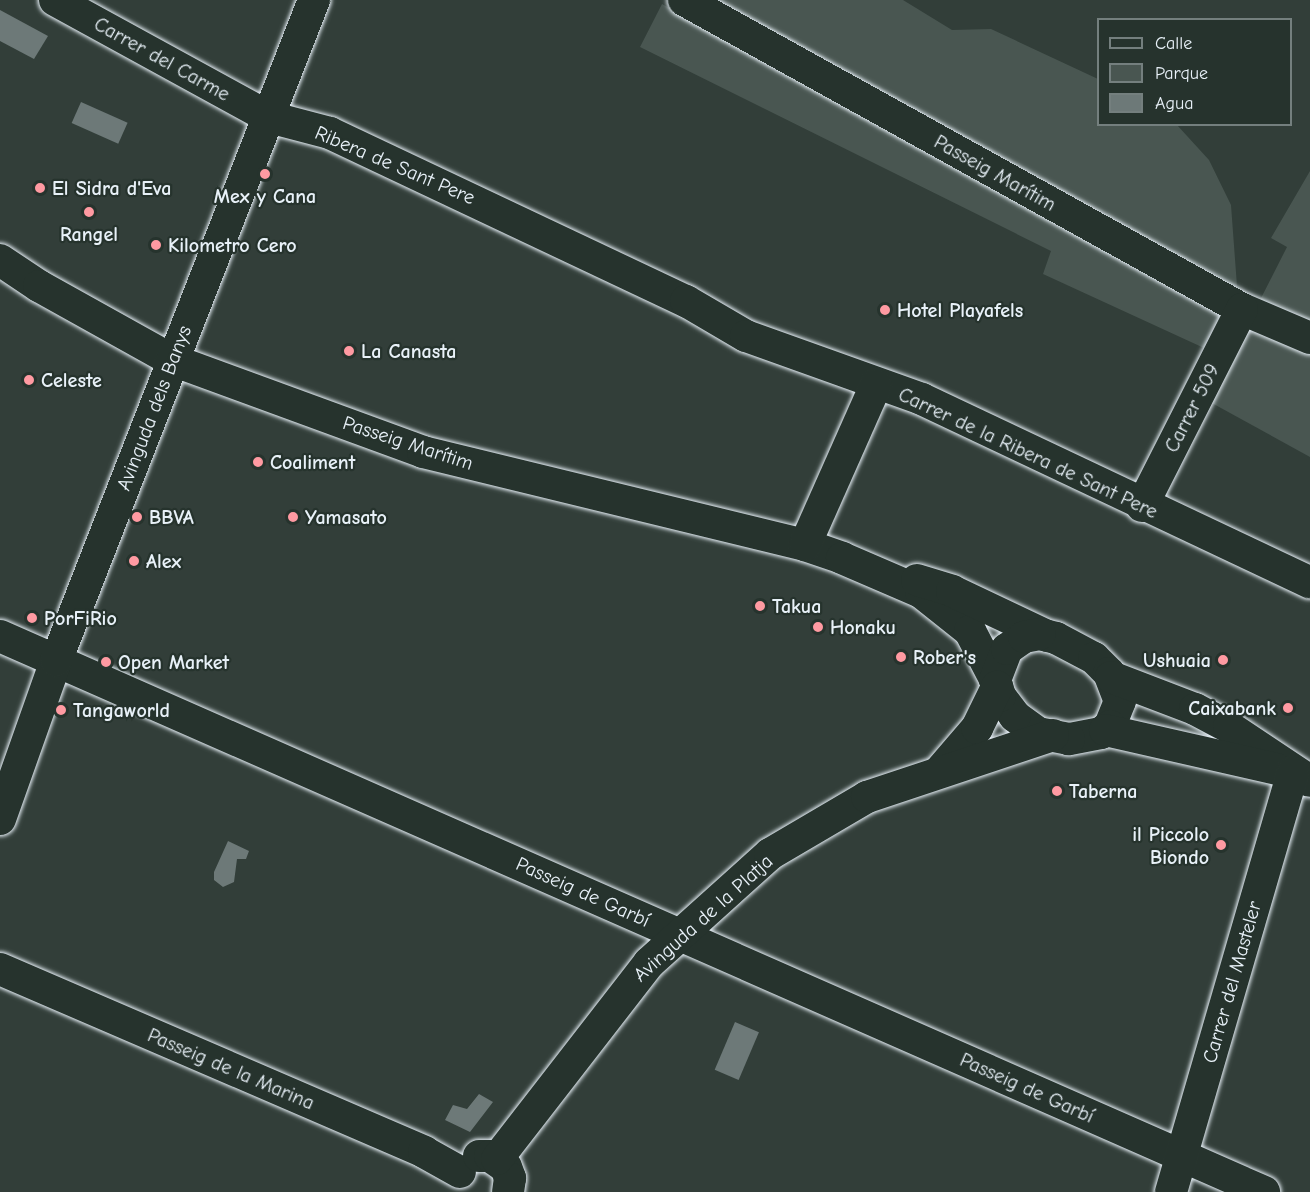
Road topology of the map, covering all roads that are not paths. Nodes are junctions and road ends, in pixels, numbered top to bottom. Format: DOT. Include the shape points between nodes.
graph roads {
  1 [pos="55,0"];
  2 [pos="314,0"];
  3 [pos="684,0"];
  4 [pos="269,117"];
  5 [pos="486,204"];
  6 [pos="0,260"];
  7 [pos="1242,309"];
  8 [pos="1310,338"];
  9 [pos="172,360"];
  10 [pos="876,385"];
  11 [pos="1142,506"];
  12 [pos="805,545"];
  13 [pos="842,558"];
  14 [pos="1310,582"];
  15 [pos="0,636"];
  16 [pos="1047,636"];
  17 [pos="56,661"];
  18 [pos="1111,677"];
  19 [pos="996,683"];
  20 [pos="1105,730"];
  21 [pos="1053,735"];
  22 [pos="939,772"];
  23 [pos="1304,773"];
  24 [pos="0,819"];
  25 [pos="681,935"];
  26 [pos="0,969"];
  27 [pos="1181,1157"];
  28 [pos="497,1159"];
  29 [pos="460,1182"];
  30 [pos="511,1191"];
  31 [pos="1171,1192"];
  32 [pos="1263,1192"];
  1 -- 4 [label="street, Carrer del Carme"];
  2 -- 4 [label="street, Avinguda dels Banys"];
  3 -- 7 [label="street, Passeig Marítim"];
  4 -- 5 [label="street, Ribera de Sant Pere" via="330,133"];
  4 -- 9 [label="street, Avinguda dels Banys"];
  5 -- 10 [label="street, Carrer de la Ribera de Sant Pere" via="686,301 746,336"];
  6 -- 9 [label="street, Passeig Marítim"];
  7 -- 8 [label="street, Passeig Marítim"];
  7 -- 11 [label="street, Carrer 509"];
  9 -- 12 [label="street, Passeig Marítim" via="423,452"];
  9 -- 17 [label="street, Avinguda dels Banys"];
  10 -- 11 [label="street, Carrer de la Ribera de Sant Pere" via="922,399"];
  10 -- 12 [label="street"];
  11 -- 14 [label="street, Carrer de la Ribera de Sant Pere"];
  12 -- 13 [label="street, Passeig Marítim"];
  13 -- 16 [label="street, Passeig Marítim" via="952,591"];
  13 -- 19 [label="street, Passeig Marítim" via="921,592 970,631"];
  15 -- 17 [label="street, Passeig de Garbí"];
  16 -- 18 [label="street" via="1094,658"];
  16 -- 19 [label="street" via="1024,637 1007,650"];
  17 -- 24 [label="street, Avinguda dels Banys"];
  17 -- 25 [label="street, Passeig de Garbí"];
  18 -- 20 [label="street" via="1120,701"];
  18 -- 23 [label="street" via="1195,709"];
  19 -- 21 [label="street" via="1015,716 1038,733"];
  19 -- 22 [label="street" via="977,728"];
  20 -- 21 [label="street" via="1088,738"];
  20 -- 23 [label="street"];
  21 -- 22 [label="street, Avinguda de la Platja"];
  22 -- 25 [label="street, Avinguda de la Platja" via="867,797 770,854"];
  23 -- 27 [label="street, Carrer del Masteler"];
  25 -- 27 [label="street, Passeig de Garbí"];
  25 -- 28 [label="street, Avinguda de la Platja" via="632,982"];
  26 -- 29 [label="street, Passeig de la Marina" via="424,1152"];
  27 -- 31 [label="street, Carrer del Masteler"];
  27 -- 32 [label="street, Passeig de Garbí"];
  28 -- 29 [label="street" via="478,1156"];
  28 -- 30 [label="street" via="509,1174"];
}
